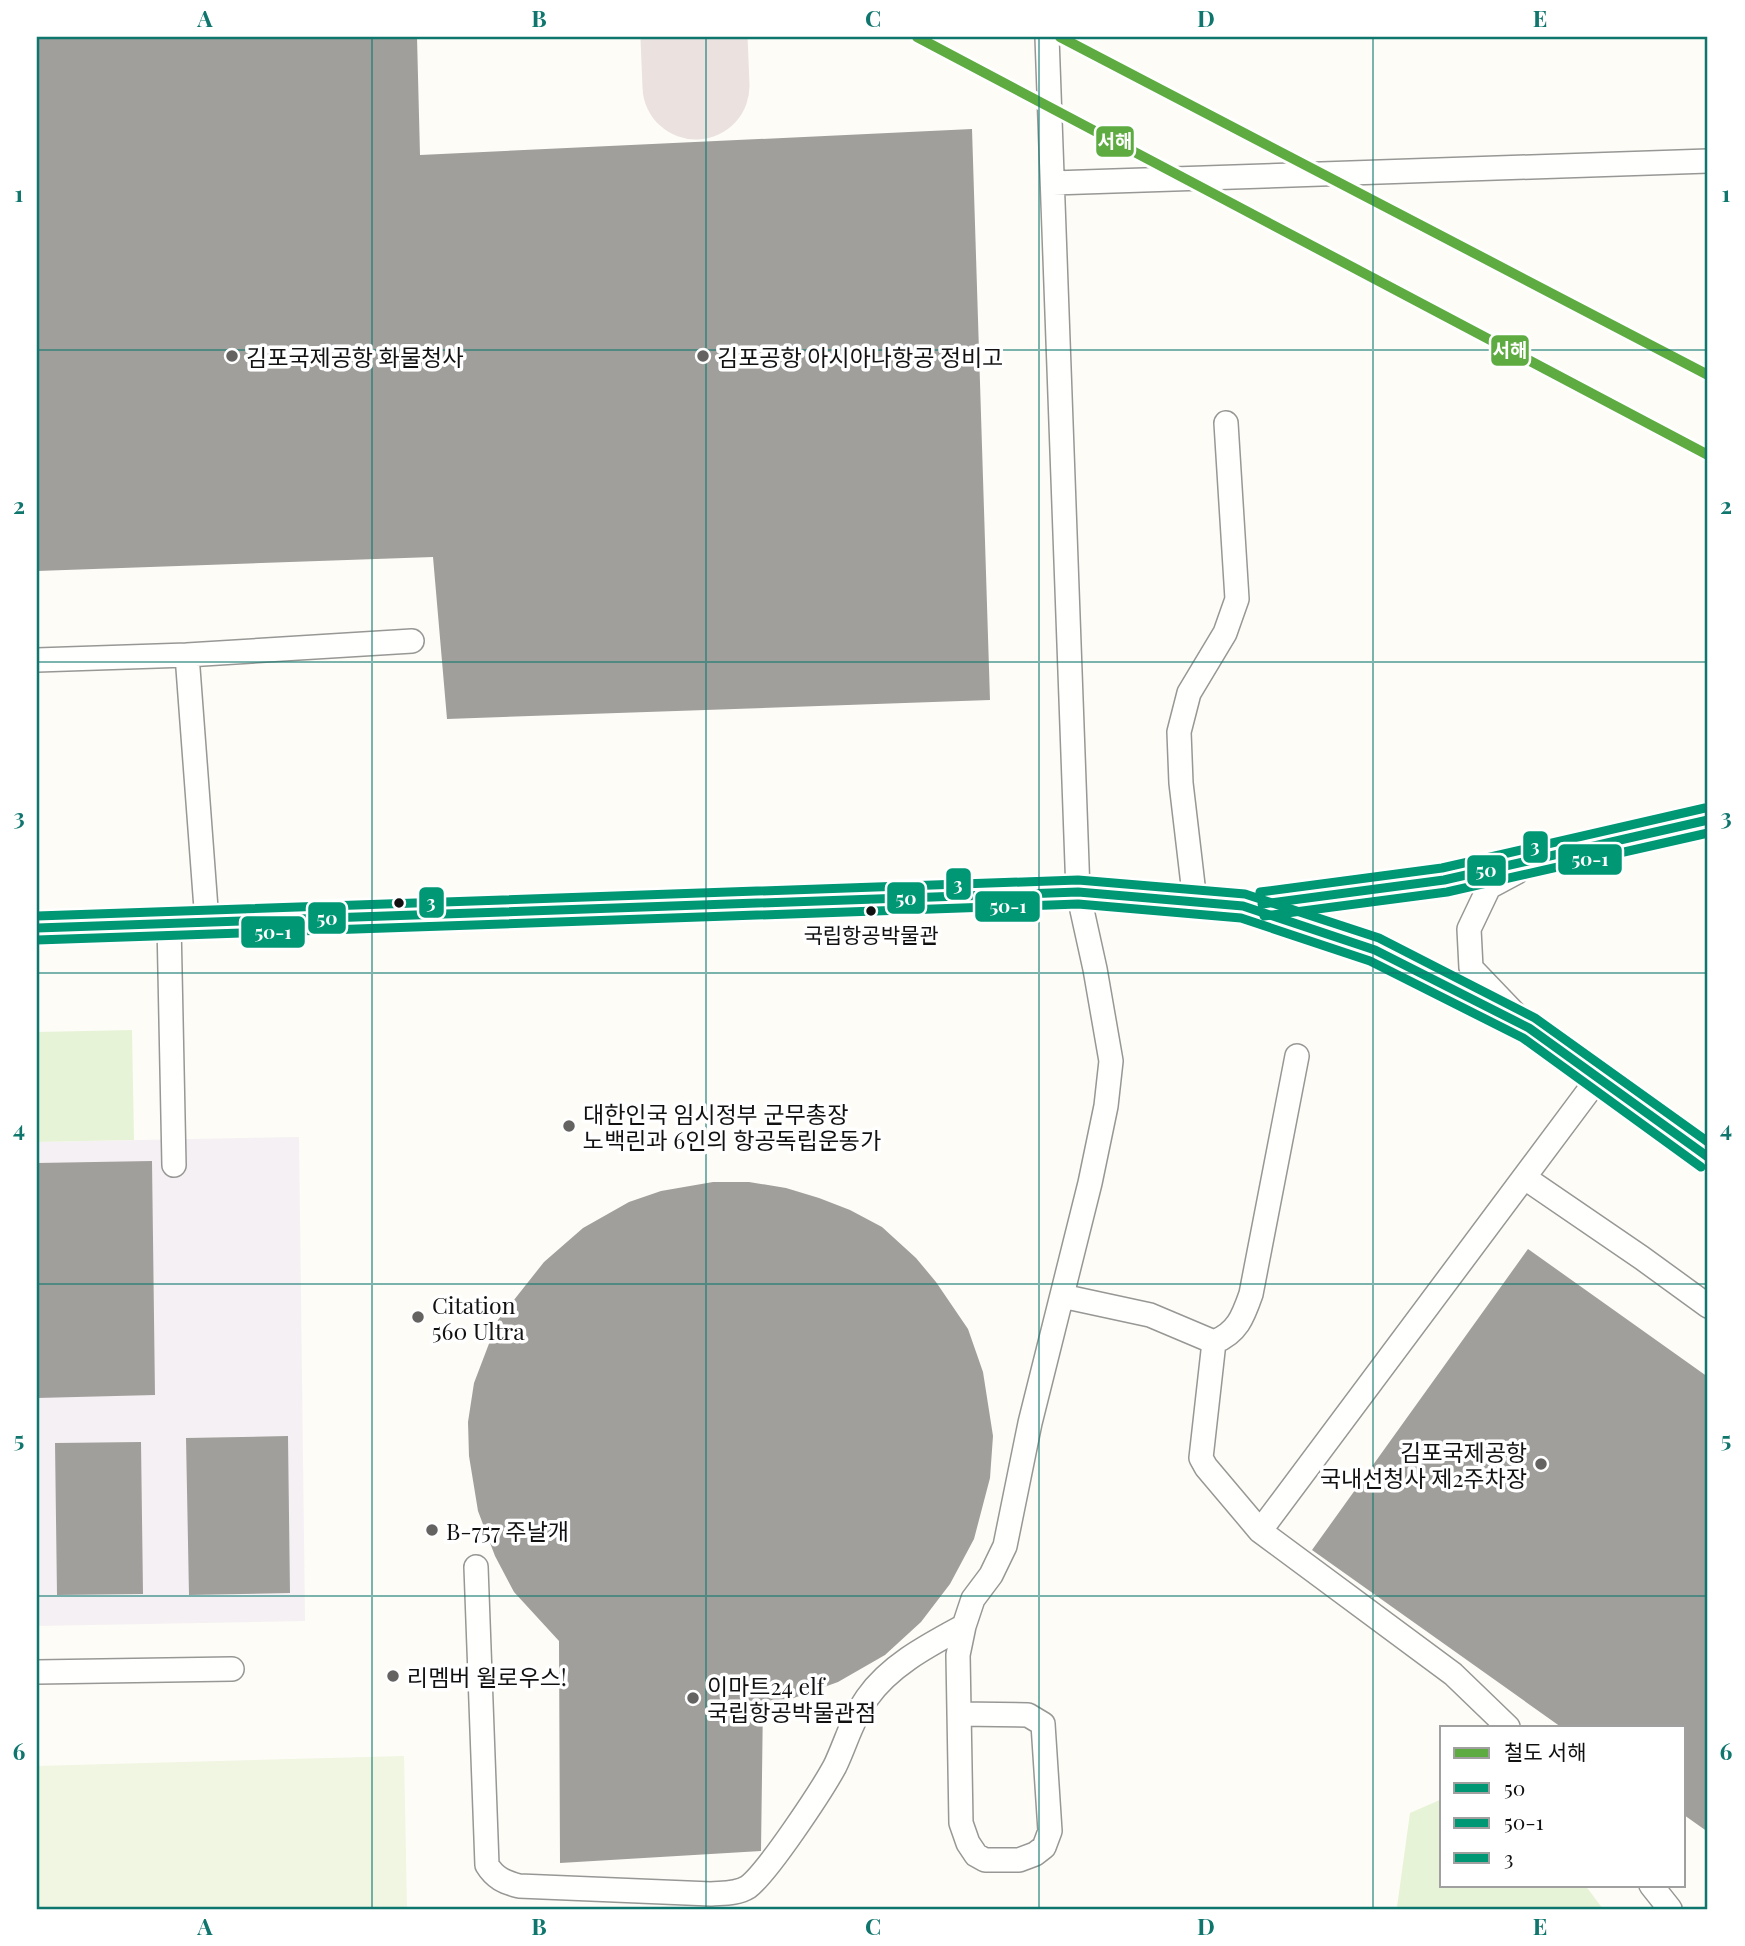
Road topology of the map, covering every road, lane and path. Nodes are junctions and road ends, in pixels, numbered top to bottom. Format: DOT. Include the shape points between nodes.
graph roads {
  1 [pos="1046,37"];
  2 [pos="1708,161"];
  3 [pos="1053,183"];
  4 [pos="1226,423"];
  5 [pos="412,641"];
  6 [pos="187,654"];
  7 [pos="37,660"];
  8 [pos="1708,820"];
  9 [pos="1541,858"];
  10 [pos="1078,892"];
  11 [pos="1195,902"];
  12 [pos="1243,906"];
  13 [pos="207,922"];
  14 [pos="169,923"];
  15 [pos="37,928"];
  16 [pos="1529,1028"];
  17 [pos="1297,1056"];
  18 [pos="1599,1077"];
  19 [pos="1708,1157"];
  20 [pos="174,1165"];
  21 [pos="1525,1178"];
  22 [pos="1062,1296"];
  23 [pos="1708,1306"];
  24 [pos="1214,1342"];
  25 [pos="1260,1531"];
  26 [pos="476,1567"];
  27 [pos="964,1626"];
  28 [pos="232,1669"];
  29 [pos="37,1672"];
  30 [pos="959,1714"];
  31 [pos="1507,1726"];
  32 [pos="1652,1886"];
  33 [pos="1670,1909"];
  1 -- 3 [label="lane"];
  2 -- 3 [label="lane"];
  3 -- 10 [label="lane"];
  4 -- 11 [label="lane" via="1237,599 1225,633 1189,693 1179,732"];
  5 -- 6 [label="lane"];
  6 -- 7 [label="lane"];
  6 -- 13 [label="lane"];
  8 -- 9 [label="lane"];
  9 -- 12 [label="lane" via="1444,880"];
  9 -- 16 [label="lane" via="1489,887 1469,929 1471,968"];
  10 -- 11 [label="lane"];
  10 -- 13 [label="lane"];
  10 -- 22 [label="lane" via="1111,1061 1107,1106"];
  11 -- 12 [label="lane"];
  12 -- 16 [label="lane" via="1375,950"];
  13 -- 14 [label="lane"];
  14 -- 15 [label="lane"];
  14 -- 20 [label="lane"];
  16 -- 18 [label="lane"];
  17 -- 24 [label="lane" via="1251,1294 1238,1326"];
  18 -- 19 [label="lane"];
  18 -- 21 [label="lane"];
  21 -- 23 [label="lane"];
  21 -- 25 [label="lane"];
  22 -- 24 [label="lane" via="1150,1315"];
  22 -- 27 [label="lane" via="1005,1546 973,1599"];
  24 -- 25 [label="lane" via="1201,1458"];
  25 -- 31 [label="lane" via="1453,1674"];
  26 -- 27 [label="lane" via="487,1865 494,1875 519,1886 711,1894 747,1887 780,1848 835,1765 849,1727 868,1696 905,1660"];
  27 -- 30 [label="lane" via="958,1655"];
  28 -- 29 [label="lane"];
  30 -- 30 [label="lane" via="961,1823 968,1843 985,1860 1019,1860 1035,1854 1044,1847 1049,1831 1043,1724 1028,1715"];
  32 -- 33 [label="lane"];
}
